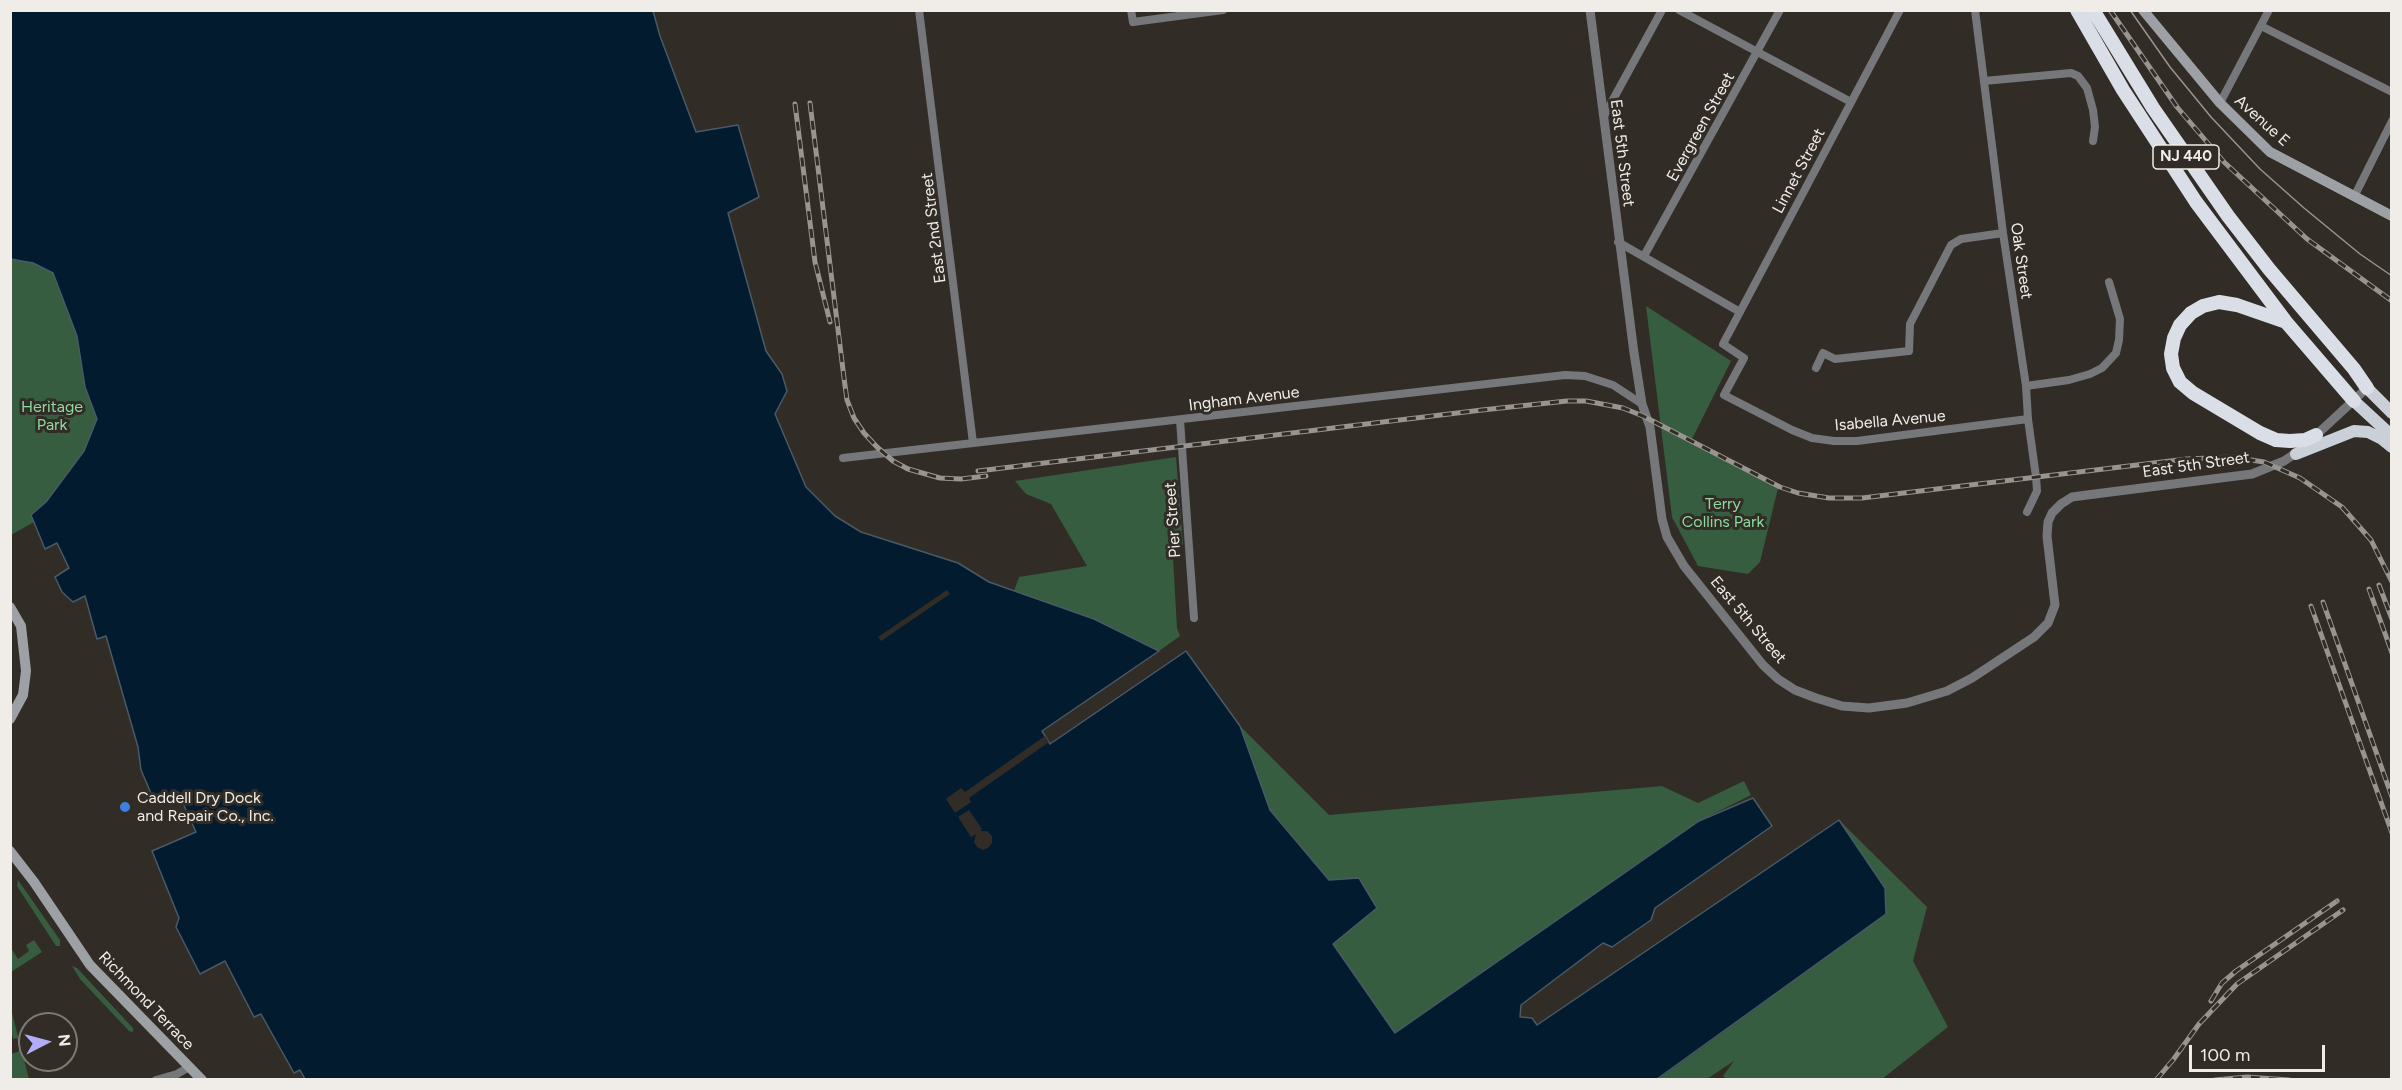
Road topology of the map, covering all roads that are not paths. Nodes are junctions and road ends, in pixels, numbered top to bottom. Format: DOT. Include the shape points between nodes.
graph roads {
  1 [pos="919,10"];
  2 [pos="1131,10"];
  3 [pos="1224,10"];
  4 [pos="1590,10"];
  5 [pos="1662,10"];
  6 [pos="1679,10"];
  7 [pos="1780,10"];
  8 [pos="1900,10"];
  9 [pos="1975,10"];
  10 [pos="2077,10"];
  11 [pos="2093,10"];
  12 [pos="2143,10"];
  13 [pos="2269,10"];
  14 [pos="2261,26"];
  15 [pos="1758,53"];
  16 [pos="1984,81"];
  17 [pos="2391,92"];
  18 [pos="1851,102"];
  19 [pos="2220,103"];
  20 [pos="1603,118"];
  21 [pos="2391,121"];
  22 [pos="2093,141"];
  23 [pos="2354,197"];
  24 [pos="2391,216"];
  25 [pos="2003,233"];
  26 [pos="1618,242"];
  27 [pos="1644,256"];
  28 [pos="2109,282"];
  29 [pos="1740,312"];
  30 [pos="2286,322"];
  31 [pos="1723,345"];
  32 [pos="1816,368"];
  33 [pos="2026,386"];
  34 [pos="2367,388"];
  35 [pos="2354,401"];
  36 [pos="1642,404"];
  37 [pos="2391,413"];
  38 [pos="2028,419"];
  39 [pos="1179,420"];
  40 [pos="2316,435"];
  41 [pos="2391,436"];
  42 [pos="973,443"];
  43 [pos="2391,447"];
  44 [pos="2296,454"];
  45 [pos="843,459"];
  46 [pos="2027,512"];
  47 [pos="10,607"];
  48 [pos="1194,618"];
  49 [pos="10,719"];
  50 [pos="10,851"];
  51 [pos="189,1067"];
  52 [pos="156,1080"];
  53 [pos="202,1080"];
  1 -- 42 [label="street, East 2nd Street"];
  2 -- 3 [label="street" via="1133,22"];
  4 -- 20 [label="street, East 5th Street"];
  5 -- 20 [label="street"];
  6 -- 15 [label="street"];
  7 -- 15 [label="street, Evergreen Street"];
  8 -- 18 [label="street, Linnet Street"];
  9 -- 16 [label="street, Oak Street"];
  10 -- 30 [label="highway, NJ 440" via="2177,175"];
  11 -- 34 [label="highway, NJ 440" via="2153,108 2228,216"];
  12 -- 19 [label="main road, Avenue E"];
  13 -- 14 [label="street"];
  14 -- 17 [label="street"];
  14 -- 19 [label="street"];
  15 -- 18 [label="street"];
  15 -- 27 [label="street, Evergreen Street"];
  16 -- 22 [label="street" via="2070,73 2079,76 2093,110"];
  16 -- 25 [label="street, Oak Street"];
  18 -- 29 [label="street, Linnet Street"];
  19 -- 23 [label="main road, Avenue E" via="2280,158"];
  20 -- 26 [label="street, East 5th Street"];
  21 -- 23 [label="street"];
  23 -- 24 [label="main road, Avenue E"];
  25 -- 32 [label="street" via="1961,239 1952,245 1916,312 1909,334 1909,351 1835,358 1823,353"];
  25 -- 33 [label="street, Oak Street"];
  26 -- 27 [label="street"];
  26 -- 36 [label="street, East 5th Street"];
  27 -- 29 [label="street"];
  28 -- 33 [label="street" via="2120,319 2116,353 2090,374"];
  29 -- 31 [label="street, Linnet Street"];
  30 -- 35 [label="highway, NJ 440"];
  30 -- 40 [label="highway" via="2237,305 2219,302 2203,306 2180,325 2171,354 2173,368 2180,382 2193,393 2260,433 2290,441"];
  31 -- 38 [label="street, Isabella Avenue" via="1744,358 1724,395 1812,438 1857,441"];
  33 -- 38 [label="street, Oak Street"];
  34 -- 35 [label="street, East 5th Street"];
  34 -- 37 [label="highway, NJ 440"];
  35 -- 40 [label="street, East 5th Street"];
  35 -- 41 [label="highway, NJ 440"];
  36 -- 39 [label="street, Ingham Avenue" via="1613,385 1585,376 1565,375"];
  36 -- 44 [label="street, East 5th Street" via="1650,427 1662,519 1667,537 1684,566 1778,679 1795,690 1842,706 1869,708 1907,703 1947,691 2034,637 2048,622 2055,605 2048,522 2067,500 2252,474"];
  38 -- 46 [label="street, Oak Street" via="2037,491"];
  39 -- 42 [label="street, Ingham Avenue"];
  39 -- 48 [label="street, Pier Street"];
  40 -- 44 [label="street, East 5th Street"];
  42 -- 45 [label="street, Ingham Avenue"];
  43 -- 44 [label="highway" via="2368,432 2354,431"];
  47 -- 49 [label="main road" via="21,626 26,678 21,701"];
  50 -- 51 [label="main road, Richmond Terrace" via="90,965"];
  51 -- 52 [label="street"];
  51 -- 53 [label="main road, Richmond Terrace"];
}
